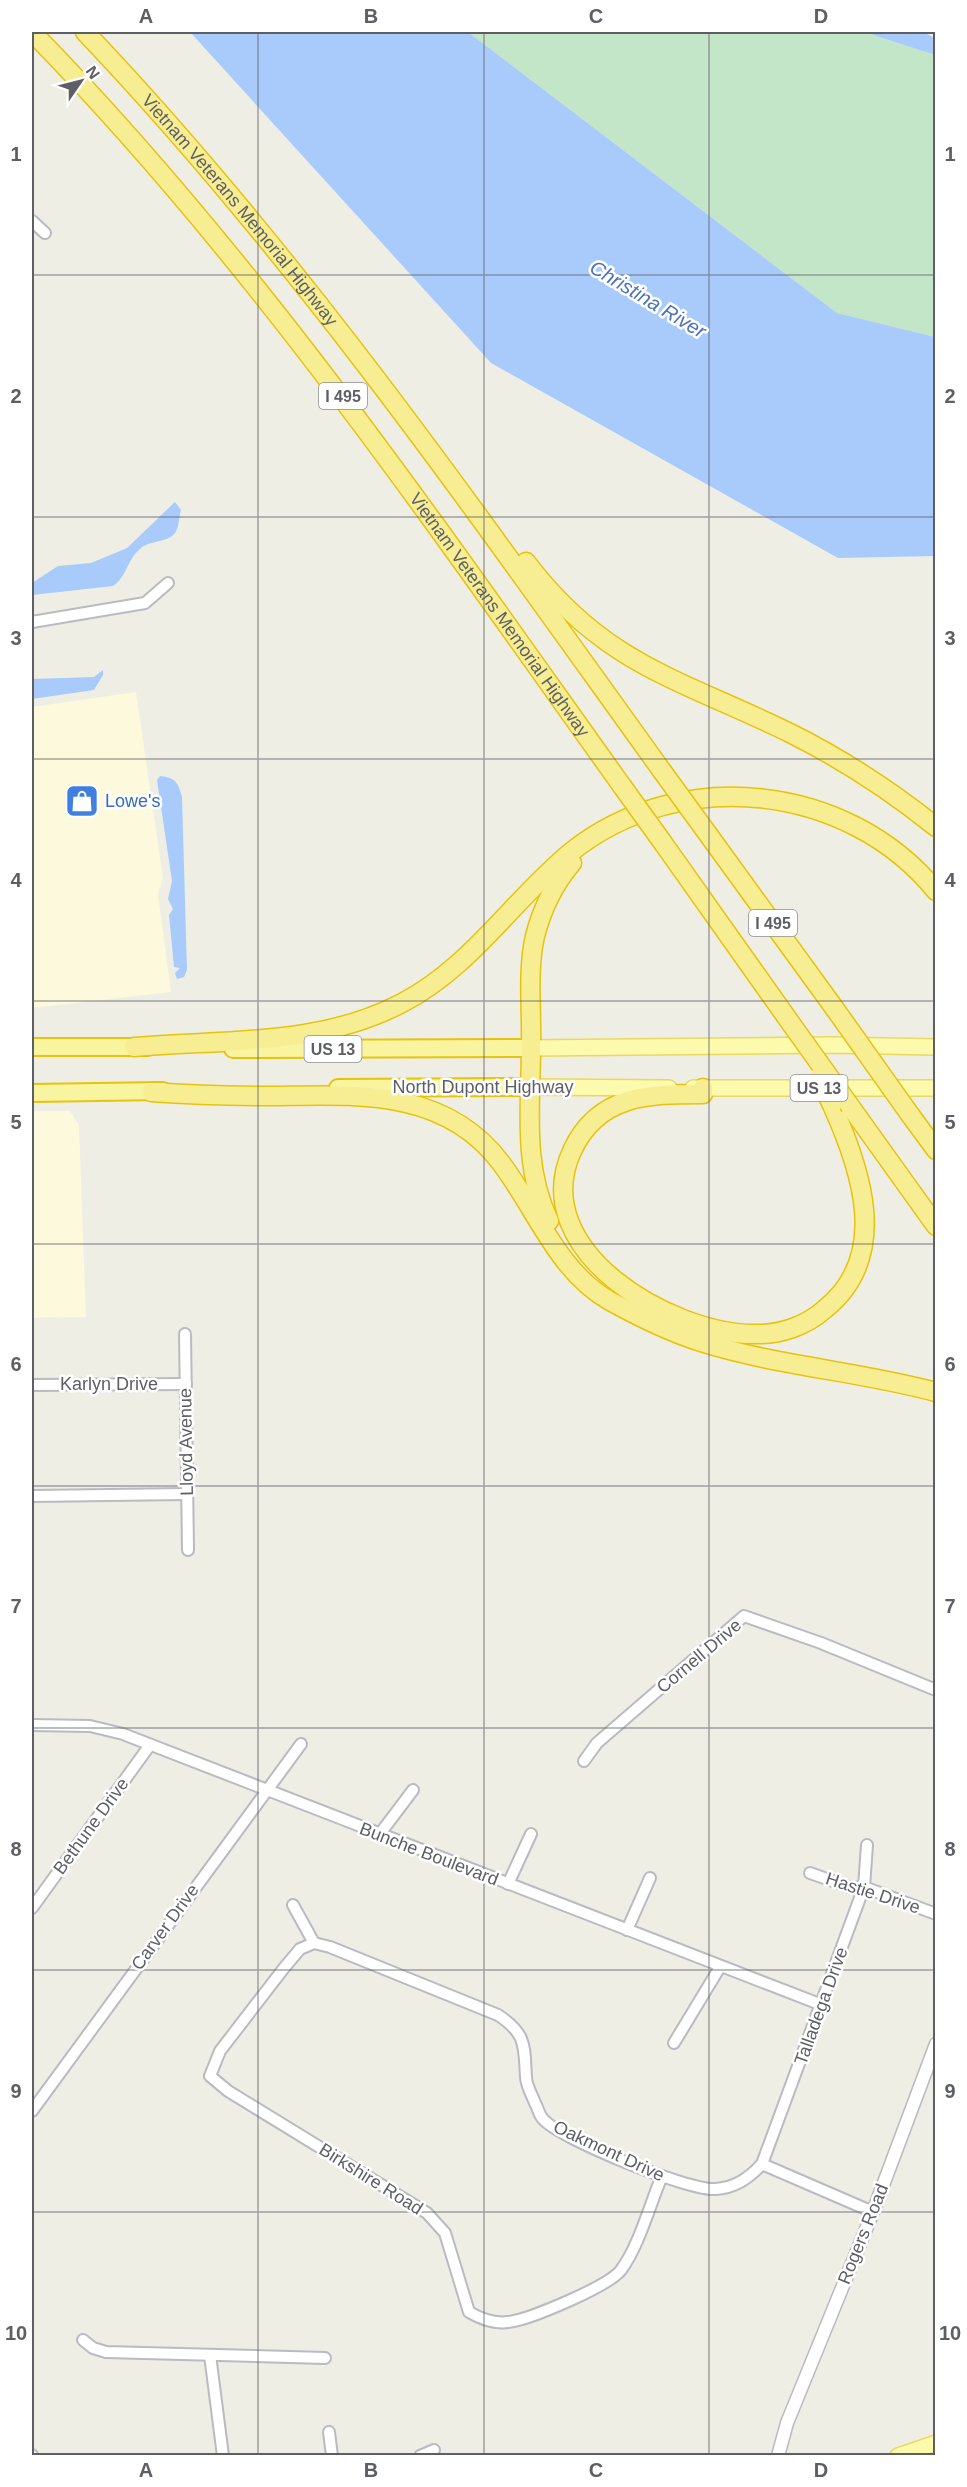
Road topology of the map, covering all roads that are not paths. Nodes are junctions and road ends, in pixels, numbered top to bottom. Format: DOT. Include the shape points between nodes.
graph roads {
  1 [pos="32,32"];
  2 [pos="85,32"];
  3 [pos="32,221"];
  4 [pos="45,232"];
  5 [pos="428,446"];
  6 [pos="168,583"];
  7 [pos="32,622"];
  8 [pos="613,827"];
  9 [pos="936,827"];
  10 [pos="936,891"];
  11 [pos="792,1025"];
  12 [pos="32,1047"];
  13 [pos="134,1047"];
  14 [pos="936,1047"];
  15 [pos="531,1048"];
  16 [pos="529,1087"];
  17 [pos="703,1088"];
  18 [pos="936,1088"];
  19 [pos="151,1092"];
  20 [pos="32,1093"];
  21 [pos="936,1150"];
  22 [pos="936,1226"];
  23 [pos="619,1305"];
  24 [pos="185,1334"];
  25 [pos="32,1384"];
  26 [pos="186,1384"];
  27 [pos="936,1392"];
  28 [pos="187,1494"];
  29 [pos="32,1496"];
  30 [pos="188,1550"];
  31 [pos="936,1690"];
  32 [pos="32,1725"];
  33 [pos="301,1744"];
  34 [pos="150,1745"];
  35 [pos="584,1761"];
  36 [pos="265,1790"];
  37 [pos="412,1790"];
  38 [pos="531,1834"];
  39 [pos="379,1835"];
  40 [pos="867,1845"];
  41 [pos="810,1873"];
  42 [pos="650,1878"];
  43 [pos="508,1884"];
  44 [pos="864,1887"];
  45 [pos="293,1905"];
  46 [pos="32,1908"];
  47 [pos="936,1914"];
  48 [pos="627,1930"];
  49 [pos="314,1943"];
  50 [pos="720,1967"];
  51 [pos="822,2004"];
  52 [pos="674,2043"];
  53 [pos="936,2044"];
  54 [pos="32,2111"];
  55 [pos="762,2164"];
  56 [pos="662,2176"];
  57 [pos="873,2212"];
  58 [pos="83,2340"];
  59 [pos="210,2355"];
  60 [pos="326,2358"];
  61 [pos="787,2423"];
  62 [pos="329,2432"];
  63 [pos="936,2443"];
  64 [pos="434,2450"];
  65 [pos="223,2456"];
  66 [pos="332,2456"];
  67 [pos="420,2456"];
  68 [pos="769,2456"];
  69 [pos="778,2456"];
  70 [pos="787,2456"];
  71 [pos="898,2456"];
  1 -- 11 [label="highway, Vietnam Veterans Memorial Highway / I 495, bridge" via="153,163 291,328 384,452"];
  2 -- 5 [label="highway, Vietnam Veterans Memorial Highway / I 495" via="184,139 276,248"];
  3 -- 4 [label="street"];
  5 -- 9 [label="highway" via="477,498 552,595 603,641 656,674 826,752"];
  5 -- 21 [label="highway, Vietnam Veterans Memorial Highway / I 495, bridge"];
  6 -- 7 [label="street" via="145,603"];
  8 -- 10 [label="highway" via="660,808 710,797 783,800 818,809 865,830 905,860"];
  8 -- 13 [label="highway" via="563,859 448,972 393,1008 351,1024 284,1039"];
  8 -- 15 [label="highway" via="568,867 541,916 532,955"];
  11 -- 17 [label="highway, bridge" via="854,1157 864,1199 865,1230 857,1265 841,1293 818,1315 780,1332 741,1334 681,1317 626,1289 602,1270 571,1228 564,1180 582,1134 599,1116 620,1103 639,1097 703,1094"];
  11 -- 22 [label="highway, Vietnam Veterans Memorial Highway / I 495, bridge"];
  12 -- 13 [label="highway, US 13"];
  13 -- 15 [label="highway, US 13"];
  14 -- 15 [label="main road, US 13"];
  15 -- 16 [label="highway"];
  16 -- 17 [label="main road, North Dupont Highway / US 13"];
  16 -- 19 [label="highway, North Dupont Highway / US 13" via="202,1088"];
  16 -- 23 [label="highway" via="531,1158 544,1209 572,1258"];
  17 -- 18 [label="main road, North Dupont Highway / US 13"];
  19 -- 20 [label="highway, North Dupont Highway / US 13"];
  19 -- 23 [label="highway" via="204,1096 379,1096 438,1114 487,1146 573,1269 593,1289"];
  23 -- 27 [label="highway" via="664,1329 716,1346"];
  24 -- 26 [label="street, Lloyd Avenue"];
  25 -- 26 [label="street, Karlyn Drive"];
  26 -- 28 [label="street, Lloyd Avenue"];
  28 -- 29 [label="street"];
  28 -- 30 [label="street, Lloyd Avenue"];
  31 -- 35 [label="street, Cornell Drive" via="744,1616 597,1743"];
  32 -- 34 [label="street, Bunche Boulevard" via="90,1726"];
  33 -- 36 [label="street, Carver Drive"];
  34 -- 36 [label="street, Bunche Boulevard"];
  34 -- 46 [label="street, Bethune Drive"];
  36 -- 39 [label="street, Bunche Boulevard"];
  36 -- 54 [label="street, Carver Drive"];
  37 -- 39 [label="street"];
  38 -- 43 [label="street"];
  39 -- 43 [label="street, Bunche Boulevard"];
  40 -- 44 [label="street, Talladega Drive"];
  41 -- 44 [label="street, Hastie Drive" via="852,1888"];
  42 -- 48 [label="street"];
  43 -- 48 [label="street, Bunche Boulevard"];
  44 -- 47 [label="street, Hastie Drive"];
  44 -- 51 [label="street, Talladega Drive"];
  45 -- 49 [label="street"];
  48 -- 50 [label="street, Bunche Boulevard"];
  49 -- 56 [label="street, Oakmont Drive" via="488,2011 511,2024 522,2038 526,2079 542,2119 559,2131"];
  49 -- 56 [label="street, Birkshire Road" via="300,1949 284,1968 220,2051 210,2076 228,2091 427,2213 445,2233 469,2312 484,2321 507,2323 612,2279 629,2256"];
  50 -- 51 [label="street, Bunche Boulevard"];
  50 -- 52 [label="street"];
  51 -- 55 [label="street, Talladega Drive"];
  53 -- 57 [label="street, Rogers Road"];
  55 -- 56 [label="street, Oakmont Drive" via="731,2187 699,2188"];
  55 -- 57 [label="street"];
  57 -- 61 [label="street, Rogers Road"];
  58 -- 59 [label="street" via="106,2352"];
  59 -- 60 [label="street"];
  59 -- 65 [label="street"];
  61 -- 68 [label="street, Rogers Road"];
  61 -- 69 [label="street, Rogers Road"];
  61 -- 70 [label="street"];
  62 -- 66 [label="street"];
  63 -- 71 [label="main road"];
  64 -- 67 [label="street"];
}
